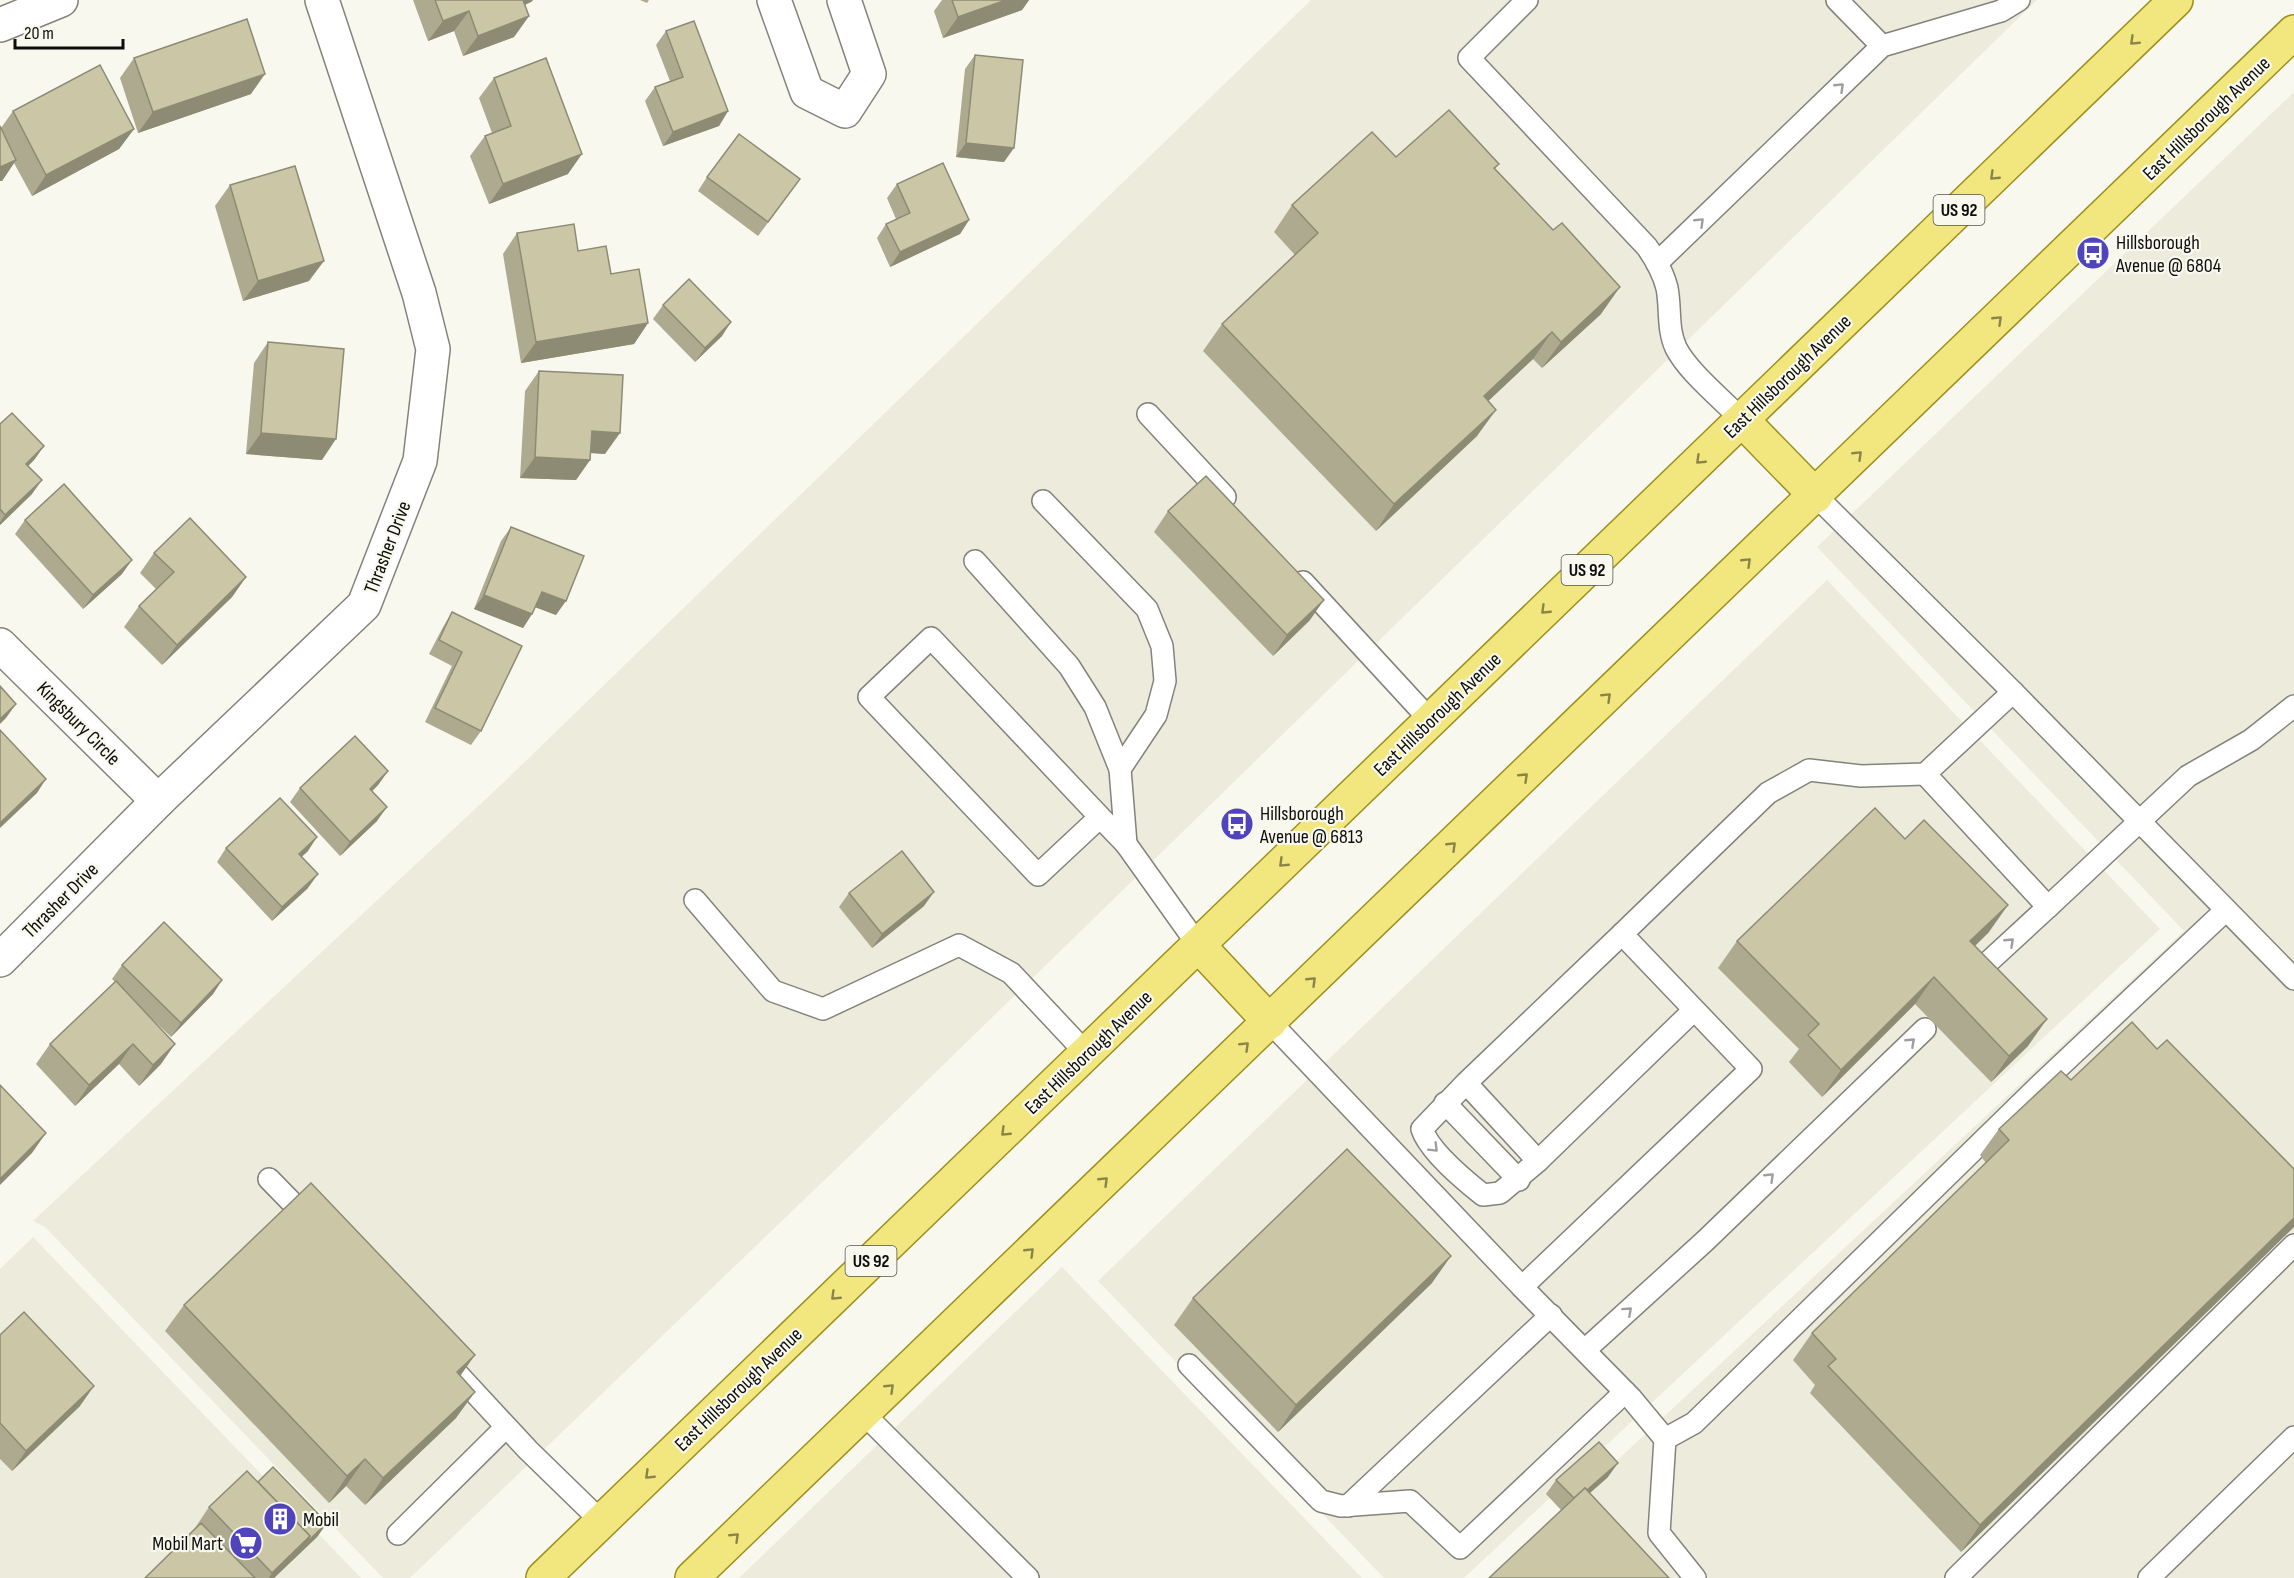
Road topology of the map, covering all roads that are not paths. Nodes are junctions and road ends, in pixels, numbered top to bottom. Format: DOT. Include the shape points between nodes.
graph roads {
  1 [pos="61,0"];
  2 [pos="322,0"];
  3 [pos="774,0"];
  4 [pos="844,0"];
  5 [pos="1527,0"];
  6 [pos="1837,0"];
  7 [pos="2019,0"];
  8 [pos="2176,0"];
  9 [pos="0,25"];
  10 [pos="2290,44"];
  11 [pos="1882,46"];
  12 [pos="1658,263"];
  13 [pos="1148,414"];
  14 [pos="1742,420"];
  15 [pos="1816,496"];
  16 [pos="1043,501"];
  17 [pos="1237,510"];
  18 [pos="975,561"];
  19 [pos="1285,563"];
  20 [pos="0,645"];
  21 [pos="2013,692"];
  22 [pos="2294,706"];
  23 [pos="1431,720"];
  24 [pos="1120,769"];
  25 [pos="1925,774"];
  26 [pos="159,801"];
  27 [pos="1100,817"];
  28 [pos="2140,822"];
  29 [pos="1126,844"];
  30 [pos="694,900"];
  31 [pos="2048,907"];
  32 [pos="2226,910"];
  33 [pos="1622,934"];
  34 [pos="1198,945"];
  35 [pos="0,960"];
  36 [pos="1971,978"];
  37 [pos="2294,979"];
  38 [pos="1693,1011"];
  39 [pos="1270,1022"];
  40 [pos="1925,1029"];
  41 [pos="1086,1053"];
  42 [pos="1466,1083"];
  43 [pos="1445,1103"];
  44 [pos="1538,1161"];
  45 [pos="269,1179"];
  46 [pos="1519,1180"];
  47 [pos="327,1239"];
  48 [pos="2294,1245"];
  49 [pos="1522,1287"];
  50 [pos="1551,1315"];
  51 [pos="433,1349"];
  52 [pos="1585,1350"];
  53 [pos="1189,1365"];
  54 [pos="1625,1392"];
  55 [pos="863,1413"];
  56 [pos="506,1427"];
  57 [pos="2294,1437"];
  58 [pos="1665,1439"];
  59 [pos="1348,1506"];
  60 [pos="602,1521"];
  61 [pos="398,1534"];
  62 [pos="543,1578"];
  63 [pos="692,1578"];
  64 [pos="1028,1578"];
  65 [pos="1695,1578"];
  66 [pos="1956,1578"];
  67 [pos="2149,1578"];
  1 -- 9 [label="street"];
  2 -- 26 [label="street, Thrasher Drive" via="420,292 433,349 420,461 364,605"];
  3 -- 4 [label="street" via="807,92 845,111 869,74"];
  5 -- 12 [label="lane" via="1469,58"];
  6 -- 11 [label="lane"];
  7 -- 11 [label="lane" via="2001,11"];
  8 -- 14 [label="main road, East Hillsborough Avenue / US 92, one-way"];
  15 -- 10 [label="main road, East Hillsborough Avenue, one-way"];
  12 -- 11 [label="lane, one-way"];
  12 -- 14 [label="lane" via="1667,290 1676,348"];
  13 -- 17 [label="lane"];
  14 -- 15 [label="main road"];
  14 -- 23 [label="main road, East Hillsborough Avenue / US 92, one-way"];
  15 -- 21 [label="lane"];
  39 -- 15 [label="main road, East Hillsborough Avenue, one-way"];
  16 -- 24 [label="lane" via="1147,609 1162,646 1165,681 1156,715"];
  18 -- 24 [label="lane" via="1069,666 1095,706"];
  19 -- 23 [label="lane"];
  20 -- 26 [label="street, Kingsbury Circle"];
  21 -- 25 [label="lane"];
  21 -- 28 [label="lane"];
  22 -- 28 [label="lane" via="2251,740 2188,776"];
  23 -- 34 [label="main road, East Hillsborough Avenue / US 92, one-way"];
  24 -- 29 [label="lane"];
  25 -- 31 [label="lane"];
  25 -- 33 [label="lane" via="1861,776 1809,770 1768,793"];
  26 -- 35 [label="street, Thrasher Drive"];
  27 -- 27 [label="lane" via="1038,875 869,698 931,638"];
  27 -- 29 [label="lane"];
  28 -- 31 [label="lane"];
  28 -- 32 [label="lane"];
  29 -- 34 [label="lane"];
  30 -- 41 [label="lane" via="773,991 823,1009 959,945 1011,973"];
  36 -- 31 [label="lane, one-way"];
  32 -- 37 [label="lane"];
  32 -- 58 [label="lane" via="1694,1423"];
  33 -- 38 [label="lane"];
  33 -- 42 [label="lane"];
  34 -- 39 [label="main road"];
  34 -- 41 [label="main road, East Hillsborough Avenue / US 92"];
  38 -- 44 [label="lane"];
  38 -- 49 [label="lane" via="1751,1070"];
  39 -- 49 [label="lane"];
  55 -- 39 [label="main road, East Hillsborough Avenue, one-way"];
  52 -- 40 [label="lane, one-way"];
  41 -- 60 [label="main road, East Hillsborough Avenue / US 92, one-way"];
  42 -- 43 [label="lane"];
  42 -- 44 [label="lane"];
  43 -- 46 [label="lane"];
  43 -- 46 [label="lane, one-way" via="1422,1129 1425,1140 1483,1195 1500,1193"];
  44 -- 46 [label="lane"];
  45 -- 47 [label="lane"];
  48 -- 66 [label="lane"];
  49 -- 50 [label="lane"];
  50 -- 52 [label="lane"];
  50 -- 59 [label="lane"];
  51 -- 56 [label="lane"];
  52 -- 54 [label="lane"];
  53 -- 59 [label="lane" via="1321,1501"];
  54 -- 58 [label="lane"];
  54 -- 59 [label="lane" via="1460,1548 1410,1501"];
  63 -- 55 [label="main road, East Hillsborough Avenue, one-way"];
  55 -- 64 [label="lane"];
  56 -- 60 [label="lane"];
  56 -- 61 [label="lane"];
  57 -- 67 [label="lane"];
  58 -- 65 [label="lane" via="1659,1533"];
  60 -- 62 [label="main road, East Hillsborough Avenue / US 92"];
}
